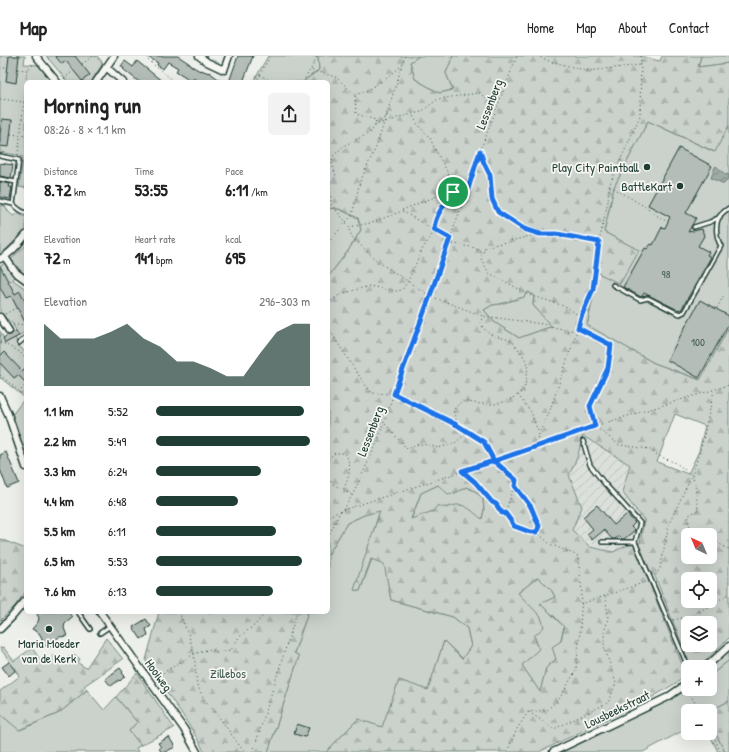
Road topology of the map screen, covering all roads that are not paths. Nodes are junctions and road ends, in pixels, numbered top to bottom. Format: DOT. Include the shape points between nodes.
graph roads {
  1 [pos="36,56"];
  2 [pos="114,56"];
  3 [pos="199,56"];
  4 [pos="229,56"];
  5 [pos="105,66"];
  6 [pos="55,80"];
  7 [pos="97,80"];
  8 [pos="121,80"];
  9 [pos="0,156"];
  10 [pos="0,178"];
  11 [pos="16,182"];
  12 [pos="0,201"];
  13 [pos="13,204"];
  14 [pos="17,208"];
  15 [pos="729,208"];
  16 [pos="14,212"];
  17 [pos="24,212"];
  18 [pos="720,217"];
  19 [pos="694,227"];
  20 [pos="24,237"];
  21 [pos="2,258"];
  22 [pos="24,279"];
  23 [pos="613,285"];
  24 [pos="1,316"];
  25 [pos="9,332"];
  26 [pos="24,339"];
  27 [pos="19,343"];
  28 [pos="0,396"];
  29 [pos="584,441"];
  30 [pos="24,461"];
  31 [pos="602,542"];
  32 [pos="635,542"];
  33 [pos="24,602"];
  34 [pos="79,614"];
  35 [pos="101,614"];
  36 [pos="110,626"];
  37 [pos="0,629"];
  38 [pos="90,629"];
  39 [pos="100,634"];
  40 [pos="729,646"];
  41 [pos="685,660"];
  42 [pos="714,660"];
  43 [pos="681,688"];
  44 [pos="197,752"];
  45 [pos="553,752"];
  1 -- 6 [label="street"];
  2 -- 5 [label="street"];
  3 -- 4 [label="street" via="224,70"];
  5 -- 7 [label="street"];
  5 -- 8 [label="street"];
  9 -- 11 [label="lane" via="19,160"];
  10 -- 11 [label="lane"];
  11 -- 13 [label="lane"];
  12 -- 13 [label="lane"];
  13 -- 14 [label="lane"];
  14 -- 16 [label="lane"];
  14 -- 17 [label="lane"];
  15 -- 18 [label="lane"];
  18 -- 19 [label="lane"];
  18 -- 23 [label="lane" via="716,230 721,246 684,312 680,314 648,298 640,300"];
  20 -- 21 [label="street"];
  21 -- 22 [label="street"];
  24 -- 25 [label="street"];
  26 -- 27 [label="lane"];
  28 -- 30 [label="street"];
  29 -- 32 [label="lane" via="590,465 640,523"];
  31 -- 32 [label="lane"];
  32 -- 41 [label="lane"];
  33 -- 37 [label="street"];
  34 -- 38 [label="lane"];
  35 -- 36 [label="street, Hooiweg"];
  36 -- 39 [label="lane"];
  36 -- 44 [label="street, Hooiweg" via="184,729"];
  40 -- 42 [label="street"];
  43 -- 45 [label="street, Lousbeekstraat" via="668,697"];
}
